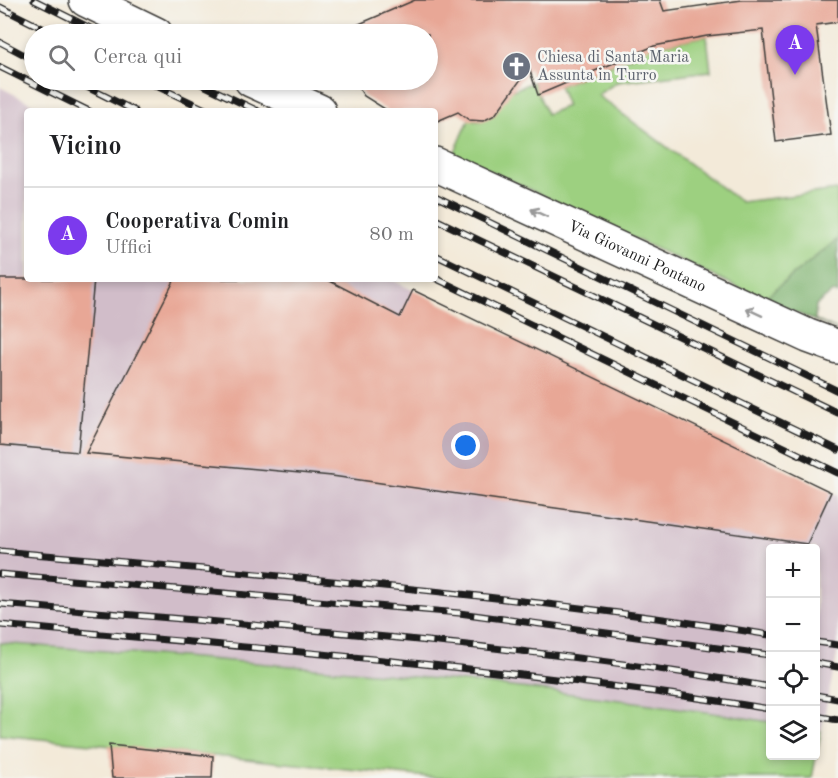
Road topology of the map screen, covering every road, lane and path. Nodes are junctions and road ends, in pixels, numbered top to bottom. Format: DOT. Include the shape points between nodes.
graph roads {
  1 [pos="86,0"];
  2 [pos="135,24"];
  3 [pos="273,90"];
  4 [pos="312,108"];
  5 [pos="438,165"];
  6 [pos="838,347"];
  1 -- 2 [label="street"];
  3 -- 4 [label="street"];
  6 -- 5 [label="street, Via Giovanni Pontano, one-way"];
}
